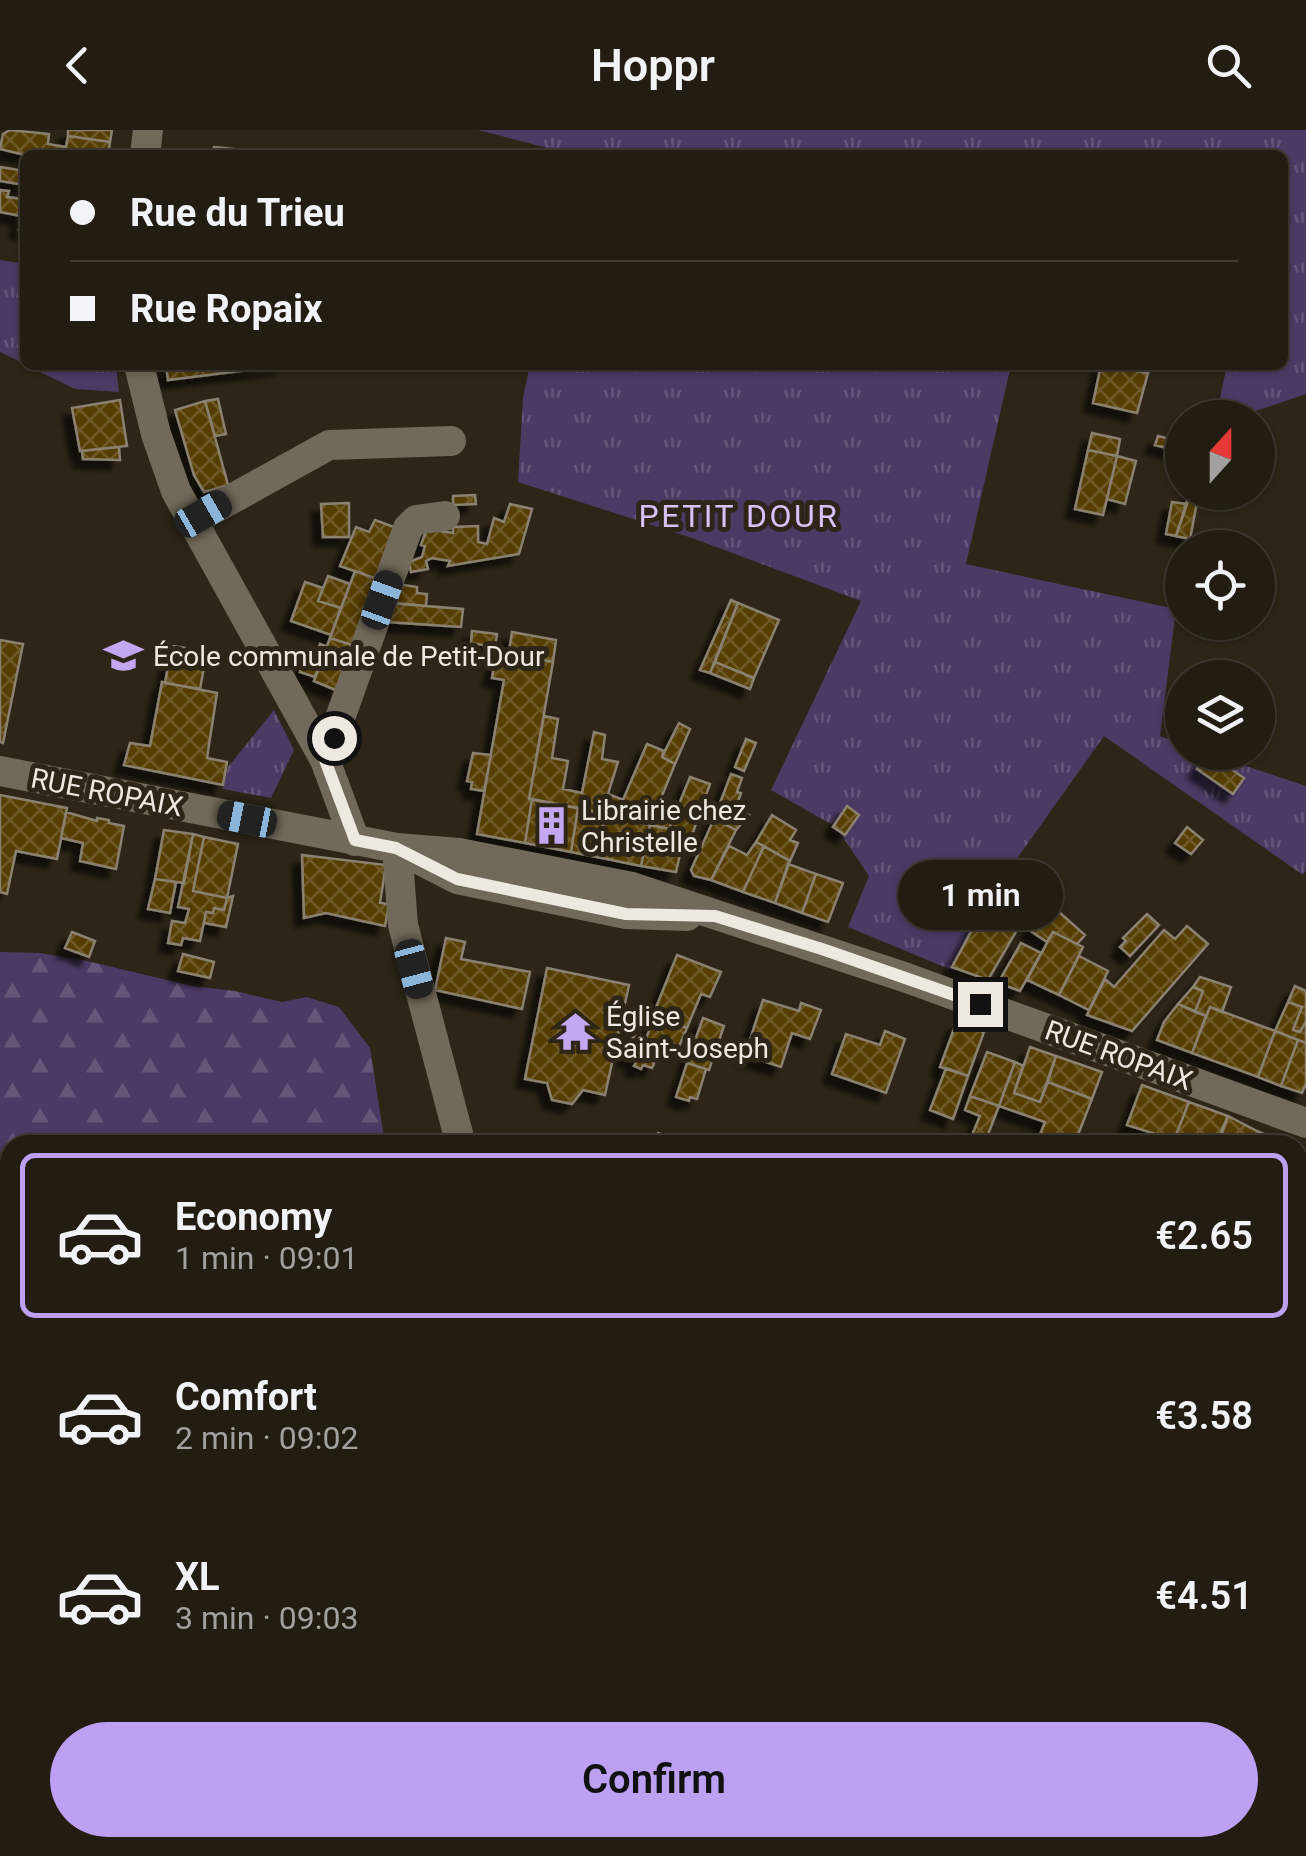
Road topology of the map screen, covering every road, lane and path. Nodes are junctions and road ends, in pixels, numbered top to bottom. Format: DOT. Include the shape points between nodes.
graph roads {
  1 [pos="141,370"];
  2 [pos="451,441"];
  3 [pos="446,516"];
  4 [pos="192,521"];
  5 [pos="325,760"];
  6 [pos="0,771"];
  7 [pos="355,840"];
  8 [pos="396,848"];
  9 [pos="1306,1123"];
  10 [pos="457,1135"];
  1 -- 4 [label="street" via="156,434"];
  2 -- 4 [label="street" via="329,445"];
  3 -- 5 [label="street" via="416,520 408,528"];
  4 -- 5 [label="street"];
  5 -- 7 [label="street"];
  6 -- 7 [label="street, RUE ROPAIX"];
  7 -- 8 [label="street, RUE ROPAIX"];
  8 -- 9 [label="street, RUE ROPAIX" via="459,853 632,887 908,978"];
  8 -- 10 [label="street" via="403,925"];
}
